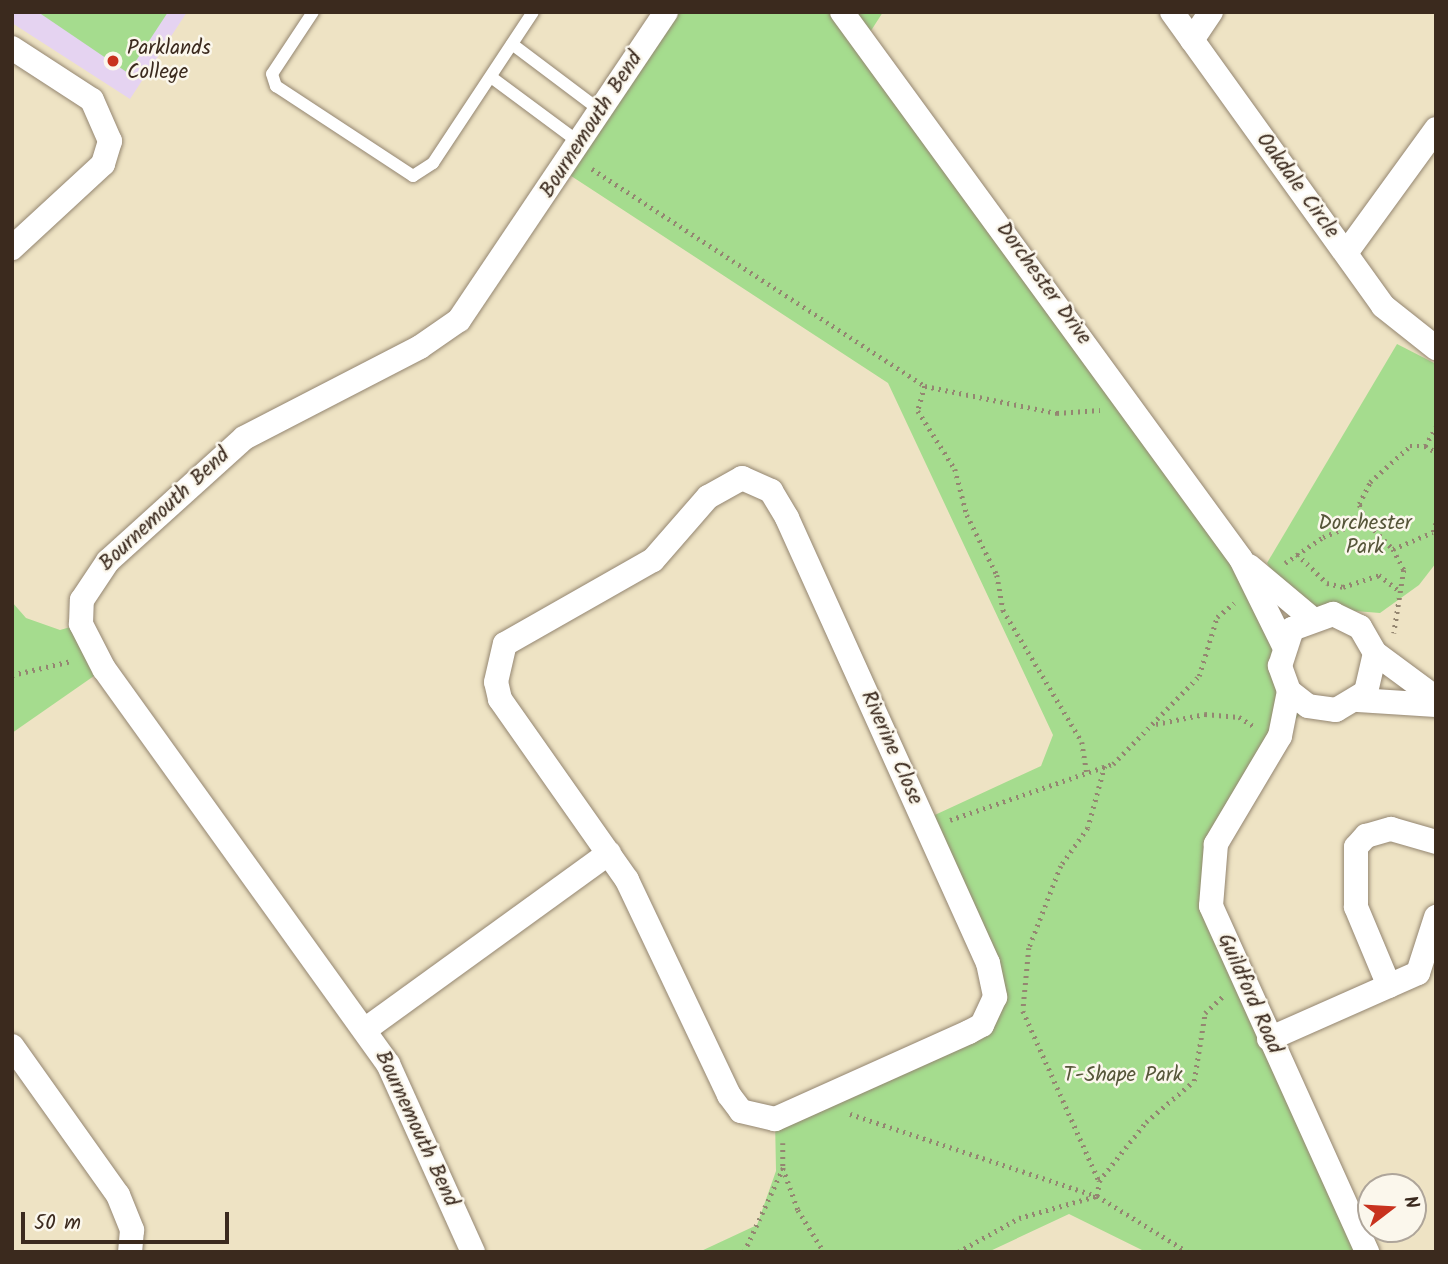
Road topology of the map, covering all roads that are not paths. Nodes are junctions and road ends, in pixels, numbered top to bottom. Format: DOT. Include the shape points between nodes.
graph roads {
  1 [pos="313,12"];
  2 [pos="533,12"];
  3 [pos="666,12"];
  4 [pos="842,12"];
  5 [pos="1172,12"];
  6 [pos="1212,12"];
  7 [pos="1192,40"];
  8 [pos="512,44"];
  9 [pos="12,48"];
  10 [pos="491,77"];
  11 [pos="601,111"];
  12 [pos="1436,129"];
  13 [pos="576,149"];
  14 [pos="12,248"];
  15 [pos="1346,253"];
  16 [pos="1436,348"];
  17 [pos="1259,582"];
  18 [pos="1311,618"];
  19 [pos="1283,643"];
  20 [pos="1375,653"];
  21 [pos="1289,691"];
  22 [pos="1436,698"];
  23 [pos="1358,700"];
  24 [pos="1436,705"];
  25 [pos="1324,710"];
  26 [pos="1278,738"];
  27 [pos="1436,842"];
  28 [pos="609,853"];
  29 [pos="1436,918"];
  30 [pos="1389,986"];
  31 [pos="366,1029"];
  32 [pos="1269,1039"];
  33 [pos="12,1046"];
  34 [pos="130,1252"];
  35 [pos="473,1252"];
  36 [pos="1367,1252"];
  1 -- 10 [label="lane" via="272,74 276,86 403,175 433,163"];
  2 -- 8 [label="lane"];
  3 -- 11 [label="street, Bournemouth Bend"];
  4 -- 17 [label="street, Dorchester Drive"];
  5 -- 7 [label="street, Oakdale Circle"];
  6 -- 7 [label="street"];
  7 -- 15 [label="street, Oakdale Circle"];
  8 -- 10 [label="lane"];
  8 -- 11 [label="lane"];
  9 -- 14 [label="street" via="92,100 110,141 103,164"];
  10 -- 13 [label="lane"];
  11 -- 13 [label="street, Bournemouth Bend"];
  12 -- 15 [label="street"];
  13 -- 31 [label="street, Bournemouth Bend" via="459,320 420,347 244,438 108,561 82,600 90,645"];
  15 -- 16 [label="street, Oakdale Circle" via="1395,319"];
  17 -- 18 [label="street, Dorchester Drive"];
  17 -- 19 [label="street, Dorchester Drive"];
  18 -- 19 [label="street"];
  18 -- 20 [label="street" via="1348,618"];
  19 -- 21 [label="street" via="1280,666"];
  20 -- 22 [label="street"];
  20 -- 23 [label="street" via="1375,673"];
  21 -- 25 [label="street"];
  21 -- 26 [label="street, Guildford Road"];
  23 -- 24 [label="street"];
  23 -- 25 [label="street"];
  25 -- 26 [label="street, Guildford Road"];
  26 -- 32 [label="street, Guildford Road" via="1229,813 1210,877 1211,906"];
  27 -- 30 [label="street" via="1391,829 1366,836 1356,847 1356,906"];
  28 -- 28 [label="street, Riverine Close" via="643,909 729,1096 758,1119 782,1117 817,1103 969,1032 990,1014 995,998 988,963 778,501 742,478 708,497 653,560 526,627 505,644 497,663 500,699"];
  28 -- 31 [label="street"];
  29 -- 30 [label="street" via="1424,968"];
  30 -- 32 [label="street"];
  31 -- 35 [label="street, Bournemouth Bend" via="388,1063"];
  32 -- 36 [label="street, Guildford Road"];
  33 -- 34 [label="street" via="118,1195 132,1230"];
}
